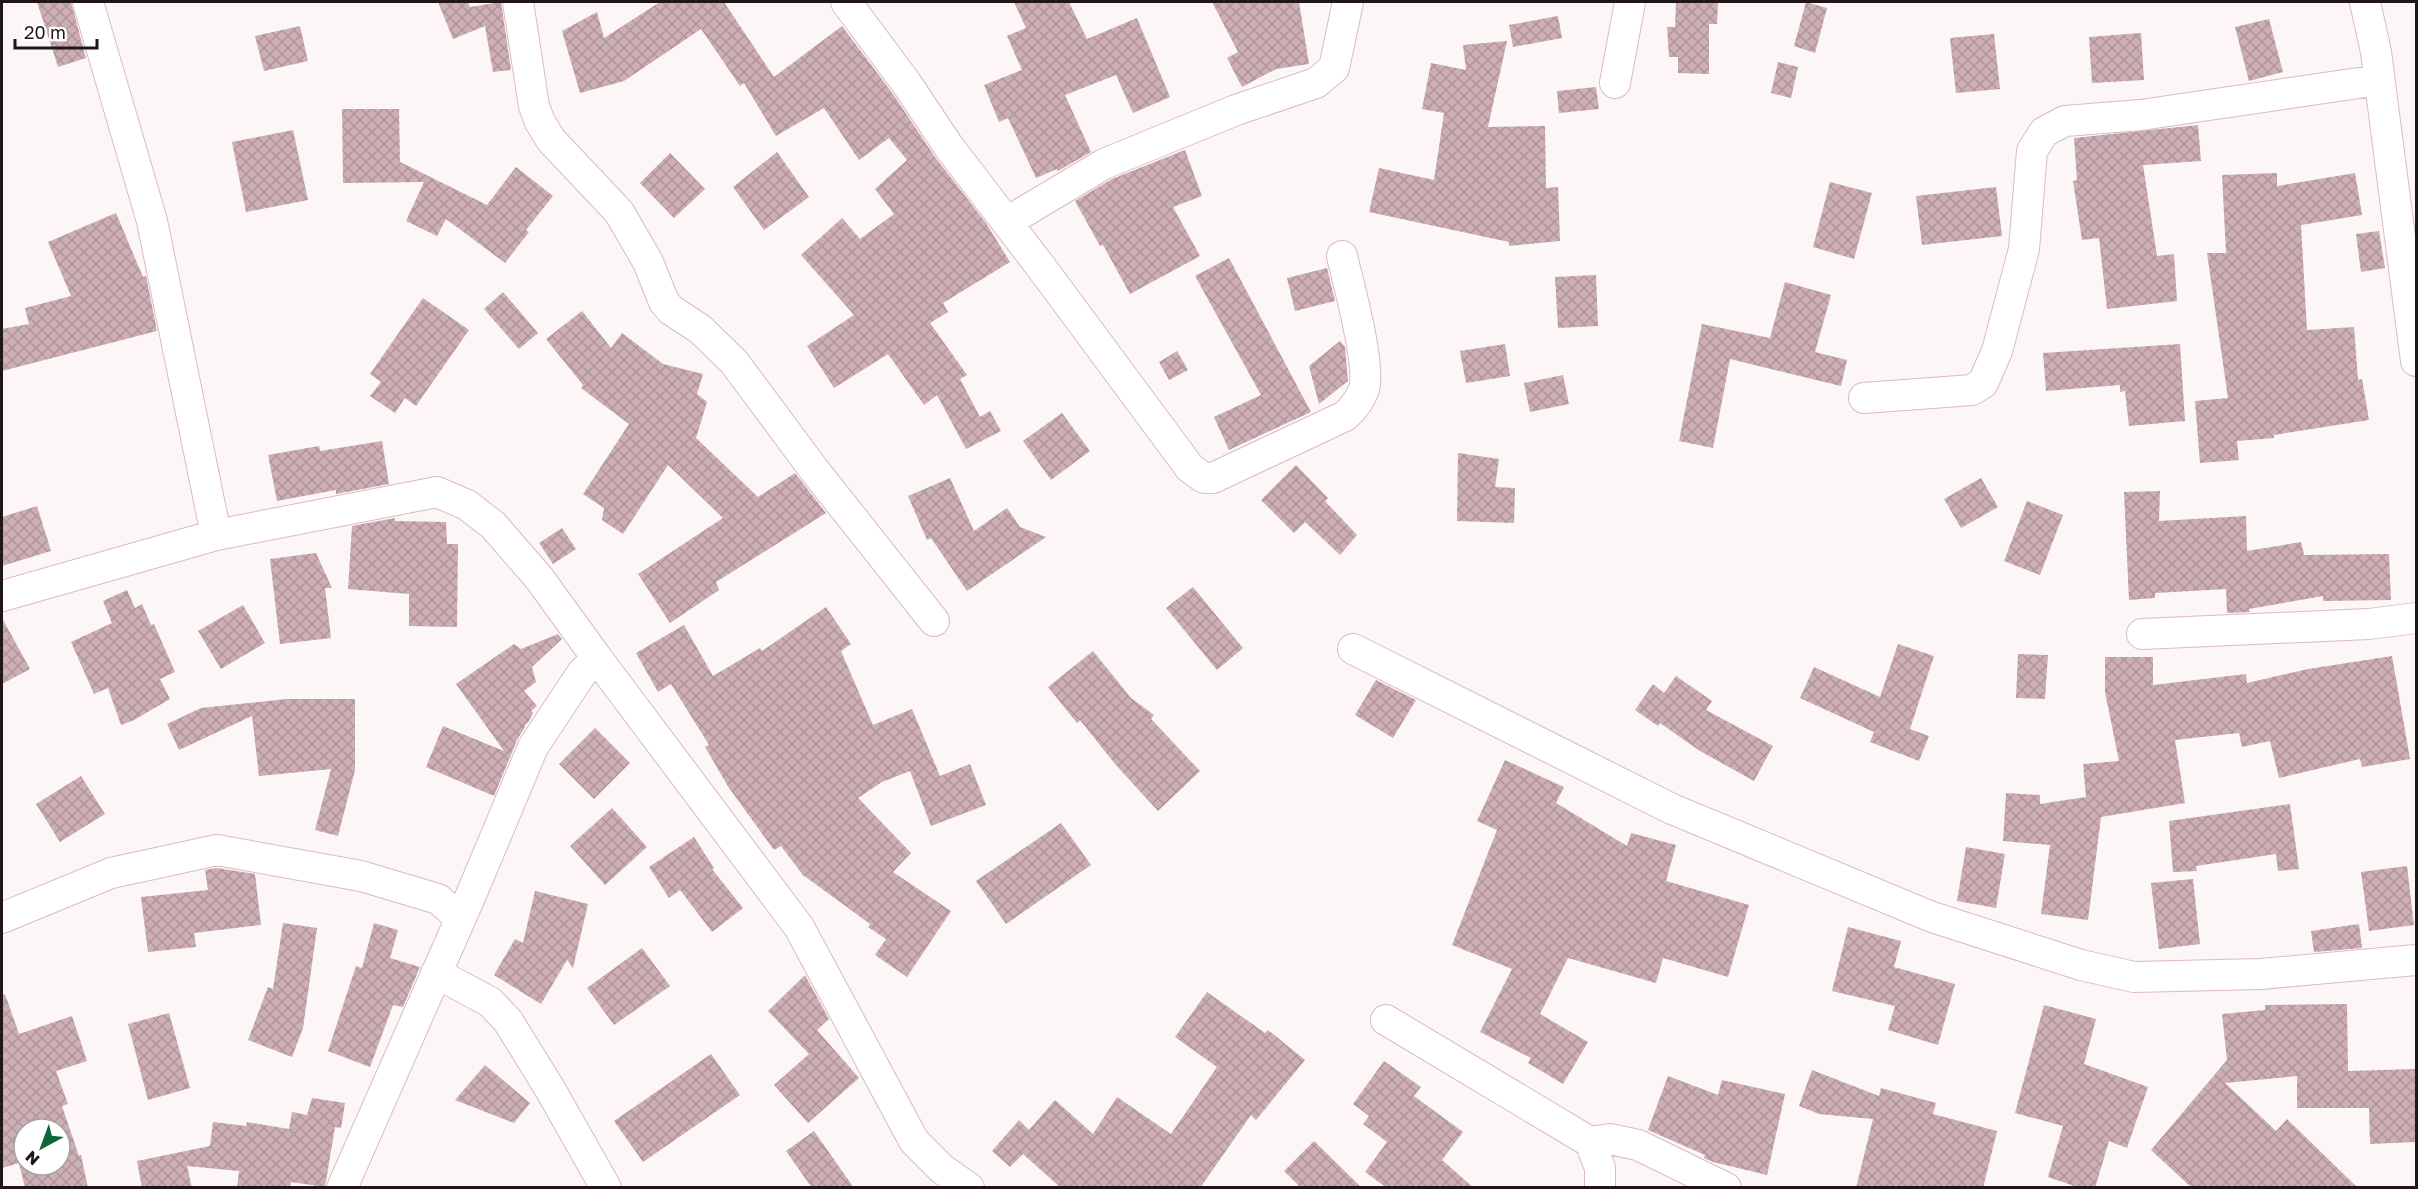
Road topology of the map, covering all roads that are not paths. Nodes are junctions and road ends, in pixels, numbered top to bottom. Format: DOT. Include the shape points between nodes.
graph roads {
  1 [pos="88,2"];
  2 [pos="518,2"];
  3 [pos="846,2"];
  4 [pos="1348,2"];
  5 [pos="1630,2"];
  6 [pos="2365,2"];
  7 [pos="2379,80"];
  8 [pos="1615,83"];
  9 [pos="1007,222"];
  10 [pos="1342,256"];
  11 [pos="2416,361"];
  12 [pos="1864,398"];
  13 [pos="216,535"];
  14 [pos="2,596"];
  15 [pos="2416,618"];
  16 [pos="934,621"];
  17 [pos="2142,634"];
  18 [pos="1353,649"];
  19 [pos="597,658"];
  20 [pos="466,906"];
  21 [pos="2,918"];
  22 [pos="2416,960"];
  23 [pos="436,973"];
  24 [pos="1386,1020"];
  25 [pos="1590,1142"];
  26 [pos="342,1188"];
  27 [pos="606,1188"];
  28 [pos="969,1188"];
  29 [pos="1600,1188"];
  30 [pos="1726,1188"];
  1 -- 13 [label="street" via="152,221"];
  2 -- 16 [label="street" via="534,106 551,140 619,212 648,262 664,302 734,362 814,471"];
  3 -- 9 [label="street"];
  4 -- 9 [label="street" via="1334,68 1316,83 1236,110 1104,164"];
  5 -- 8 [label="street"];
  6 -- 7 [label="street"];
  7 -- 11 [label="street"];
  7 -- 12 [label="street" via="2141,115 2065,121 2044,132 2032,151 2024,249 1997,351 1983,383 1972,390"];
  9 -- 10 [label="street" via="1190,468 1204,478 1345,416 1354,407 1364,389 1366,368"];
  13 -- 14 [label="street"];
  13 -- 19 [label="street" via="437,492 467,505 493,525 539,578"];
  15 -- 17 [label="street" via="2369,624"];
  18 -- 22 [label="street" via="1672,809 1932,917 2081,965 2134,977 2261,974"];
  19 -- 20 [label="street" via="582,673 533,747"];
  19 -- 28 [label="street" via="799,927 914,1142"];
  20 -- 21 [label="street" via="361,876 217,850 111,873"];
  20 -- 23 [label="street"];
  23 -- 26 [label="street"];
  23 -- 27 [label="street" via="490,1002 508,1021"];
  24 -- 25 [label="street"];
  25 -- 29 [label="street" via="1600,1168"];
  25 -- 30 [label="street" via="1610,1139 1638,1146"];
}
